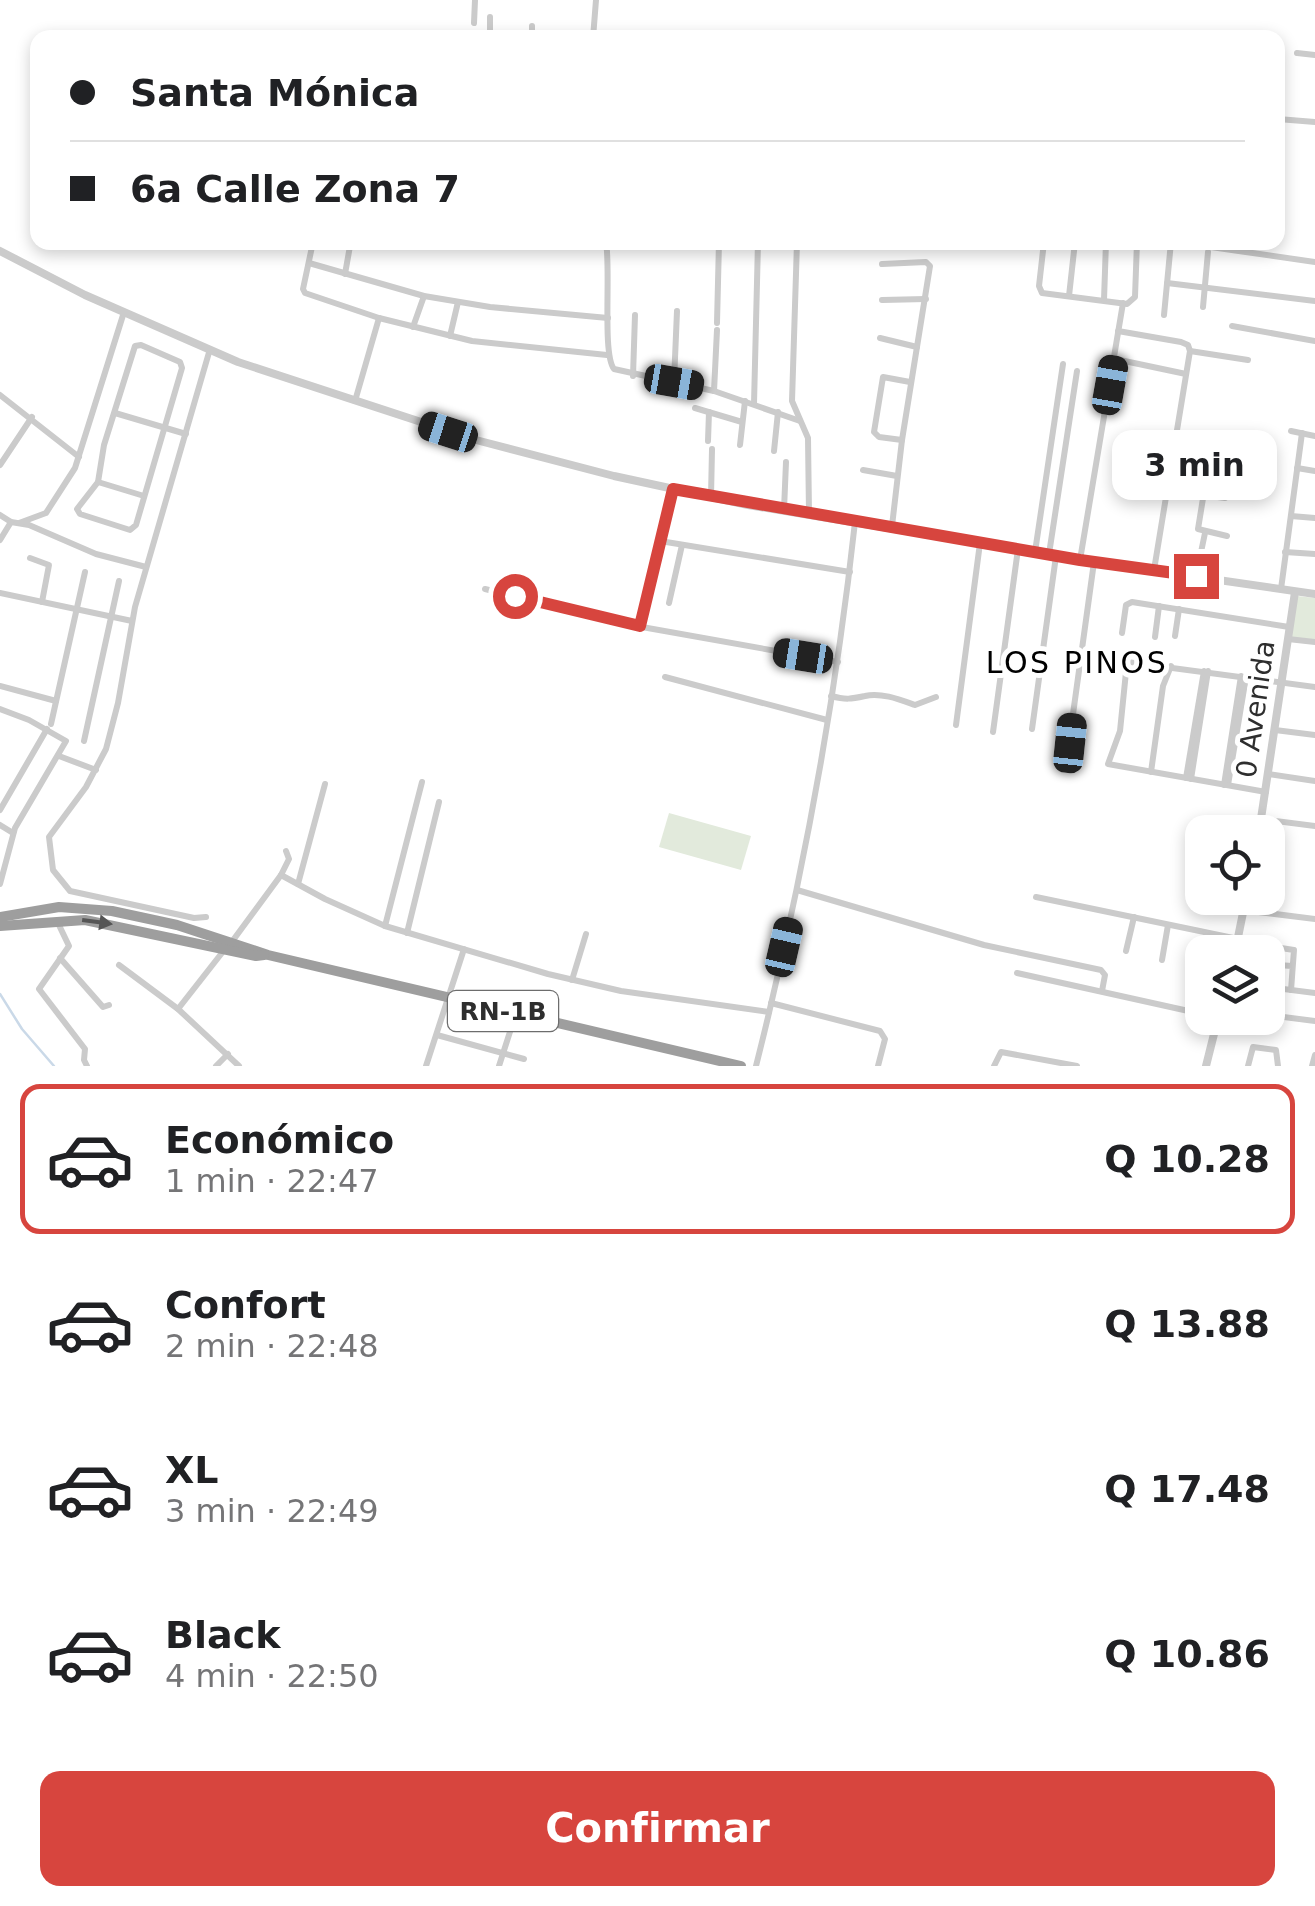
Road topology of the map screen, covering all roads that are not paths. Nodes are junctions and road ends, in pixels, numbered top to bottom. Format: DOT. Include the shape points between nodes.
graph roads {
  1 [pos="475,0"];
  2 [pos="596,0"];
  3 [pos="490,17"];
  4 [pos="474,23"];
  5 [pos="532,26"];
  6 [pos="490,30"];
  7 [pos="532,30"];
  8 [pos="594,30"];
  9 [pos="1297,54"];
  10 [pos="1315,55"];
  11 [pos="1285,119"];
  12 [pos="1315,122"];
  13 [pos="311,250"];
  14 [pos="349,250"];
  15 [pos="607,250"];
  16 [pos="719,250"];
  17 [pos="758,250"];
  18 [pos="800,250"];
  19 [pos="1043,250"];
  20 [pos="1074,250"];
  21 [pos="1106,250"];
  22 [pos="1137,250"];
  23 [pos="1173,250"];
  24 [pos="1230,250"];
  25 [pos="0,251"];
  26 [pos="1208,252"];
  27 [pos="309,262"];
  28 [pos="1315,262"];
  29 [pos="882,264"];
  30 [pos="344,274"];
  31 [pos="1167,283"];
  32 [pos="1205,287"];
  33 [pos="424,296"];
  34 [pos="1070,296"];
  35 [pos="882,300"];
  36 [pos="926,300"];
  37 [pos="1104,300"];
  38 [pos="1315,301"];
  39 [pos="458,302"];
  40 [pos="1123,303"];
  41 [pos="1203,307"];
  42 [pos="677,311"];
  43 [pos="124,312"];
  44 [pos="635,315"];
  45 [pos="1164,315"];
  46 [pos="379,318"];
  47 [pos="608,318"];
  48 [pos="413,326"];
  49 [pos="1232,326"];
  50 [pos="1118,331"];
  51 [pos="450,336"];
  52 [pos="880,338"];
  53 [pos="1315,341"];
  54 [pos="918,347"];
  55 [pos="210,349"];
  56 [pos="1190,350"];
  57 [pos="607,355"];
  58 [pos="1116,359"];
  59 [pos="1248,360"];
  60 [pos="1063,364"];
  61 [pos="1078,370"];
  62 [pos="1186,374"];
  63 [pos="634,376"];
  64 [pos="674,382"];
  65 [pos="910,382"];
  66 [pos="714,391"];
  67 [pos="0,394"];
  68 [pos="356,401"];
  69 [pos="749,402"];
  70 [pos="695,408"];
  71 [pos="114,412"];
  72 [pos="710,412"];
  73 [pos="778,412"];
  74 [pos="32,417"];
  75 [pos="800,421"];
  76 [pos="742,422"];
  77 [pos="165,428"];
  78 [pos="1291,431"];
  79 [pos="1302,433"];
  80 [pos="186,434"];
  81 [pos="1315,436"];
  82 [pos="708,440"];
  83 [pos="902,440"];
  84 [pos="740,446"];
  85 [pos="712,449"];
  86 [pos="774,451"];
  87 [pos="79,457"];
  88 [pos="786,462"];
  89 [pos="0,464"];
  90 [pos="1298,468"];
  91 [pos="863,470"];
  92 [pos="1315,471"];
  93 [pos="897,476"];
  94 [pos="1206,480"];
  95 [pos="98,482"];
  96 [pos="673,489"];
  97 [pos="1204,495"];
  98 [pos="144,496"];
  99 [pos="711,497"];
  100 [pos="1226,498"];
  101 [pos="784,510"];
  102 [pos="809,514"];
  103 [pos="0,515"];
  104 [pos="1291,516"];
  105 [pos="1315,518"];
  106 [pos="855,520"];
  107 [pos="15,523"];
  108 [pos="892,526"];
  109 [pos="1205,533"];
  110 [pos="1226,536"];
  111 [pos="0,540"];
  112 [pos="660,541"];
  113 [pos="981,542"];
  114 [pos="682,545"];
  115 [pos="1018,549"];
  116 [pos="1035,552"];
  117 [pos="1286,552"];
  118 [pos="1315,554"];
  119 [pos="1052,555"];
  120 [pos="30,558"];
  121 [pos="1080,560"];
  122 [pos="1094,562"];
  123 [pos="146,567"];
  124 [pos="1154,570"];
  125 [pos="85,572"];
  126 [pos="850,572"];
  127 [pos="1196,576"];
  128 [pos="119,581"];
  129 [pos="485,588"];
  130 [pos="1280,590"];
  131 [pos="1294,592"];
  132 [pos="0,594"];
  133 [pos="1315,594"];
  134 [pos="42,602"];
  135 [pos="668,603"];
  136 [pos="1159,606"];
  137 [pos="76,609"];
  138 [pos="1179,609"];
  139 [pos="111,617"];
  140 [pos="132,622"];
  141 [pos="640,626"];
  142 [pos="1290,627"];
  143 [pos="1122,633"];
  144 [pos="1176,636"];
  145 [pos="1155,637"];
  146 [pos="1288,639"];
  147 [pos="1315,642"];
  148 [pos="838,662"];
  149 [pos="1171,666"];
  150 [pos="1206,671"];
  151 [pos="665,677"];
  152 [pos="1244,677"];
  153 [pos="1282,682"];
  154 [pos="0,686"];
  155 [pos="1315,687"];
  156 [pos="831,696"];
  157 [pos="936,697"];
  158 [pos="56,700"];
  159 [pos="0,710"];
  160 [pos="827,720"];
  161 [pos="956,725"];
  162 [pos="49,726"];
  163 [pos="1032,730"];
  164 [pos="1274,730"];
  165 [pos="993,732"];
  166 [pos="1315,735"];
  167 [pos="84,741"];
  168 [pos="1070,743"];
  169 [pos="59,756"];
  170 [pos="96,770"];
  171 [pos="1151,772"];
  172 [pos="1268,774"];
  173 [pos="1189,778"];
  174 [pos="1315,780"];
  175 [pos="422,782"];
  176 [pos="325,784"];
  177 [pos="1226,785"];
  178 [pos="1266,792"];
  179 [pos="439,802"];
  180 [pos="0,810"];
  181 [pos="1262,815"];
  182 [pos="1285,822"];
  183 [pos="0,825"];
  184 [pos="1315,826"];
  185 [pos="13,832"];
  186 [pos="286,850"];
  187 [pos="281,874"];
  188 [pos="0,884"];
  189 [pos="298,884"];
  190 [pos="798,890"];
  191 [pos="1036,897"];
  192 [pos="1279,915"];
  193 [pos="206,916"];
  194 [pos="0,917"];
  195 [pos="1134,918"];
  196 [pos="56,920"];
  197 [pos="1315,920"];
  198 [pos="194,924"];
  199 [pos="1168,925"];
  200 [pos="0,926"];
  201 [pos="386,926"];
  202 [pos="407,933"];
  203 [pos="586,934"];
  204 [pos="1218,935"];
  205 [pos="228,946"];
  206 [pos="464,949"];
  207 [pos="1126,951"];
  208 [pos="60,958"];
  209 [pos="1162,960"];
  210 [pos="119,964"];
  211 [pos="1292,966"];
  212 [pos="1017,974"];
  213 [pos="572,980"];
  214 [pos="1285,989"];
  215 [pos="1290,990"];
  216 [pos="1102,991"];
  217 [pos="1315,993"];
  218 [pos="450,998"];
  219 [pos="109,1005"];
  220 [pos="770,1008"];
  221 [pos="178,1009"];
  222 [pos="1185,1011"];
  223 [pos="516,1014"];
  224 [pos="1285,1017"];
  225 [pos="1315,1021"];
  226 [pos="437,1034"];
  227 [pos="1214,1035"];
  228 [pos="228,1054"];
  229 [pos="504,1054"];
  230 [pos="1315,1055"];
  231 [pos="524,1059"];
  232 [pos="88,1066"];
  233 [pos="216,1066"];
  234 [pos="238,1066"];
  235 [pos="426,1066"];
  236 [pos="499,1066"];
  237 [pos="742,1066"];
  238 [pos="756,1066"];
  239 [pos="878,1066"];
  240 [pos="994,1066"];
  241 [pos="1077,1066"];
  242 [pos="1206,1066"];
  243 [pos="1248,1066"];
  244 [pos="1278,1066"];
  245 [pos="1312,1066"];
  1 -- 4 [label="street"];
  2 -- 8 [label="street"];
  3 -- 6 [label="street"];
  5 -- 7 [label="street"];
  9 -- 10 [label="street"];
  11 -- 12 [label="street"];
  13 -- 27 [label="street"];
  14 -- 30 [label="street"];
  15 -- 47 [label="street"];
  16 -- 66 [label="street"];
  17 -- 69 [label="street"];
  18 -- 75 [label="street" via="792,401"];
  19 -- 34 [label="street" via="1040,290"];
  20 -- 34 [label="street"];
  21 -- 37 [label="street"];
  22 -- 40 [label="street" via="1134,299"];
  23 -- 31 [label="street"];
  24 -- 28 [label="street"];
  25 -- 43 [label="street"];
  26 -- 32 [label="street"];
  27 -- 30 [label="street"];
  27 -- 46 [label="street" via="306,293"];
  29 -- 36 [label="street" via="929,263"];
  30 -- 33 [label="street"];
  31 -- 32 [label="street"];
  31 -- 45 [label="street"];
  32 -- 38 [label="street"];
  32 -- 41 [label="street"];
  33 -- 39 [label="street"];
  33 -- 48 [label="street"];
  34 -- 37 [label="street"];
  35 -- 36 [label="street"];
  36 -- 54 [label="street"];
  37 -- 40 [label="street"];
  39 -- 47 [label="street"];
  39 -- 51 [label="street"];
  40 -- 50 [label="street"];
  42 -- 64 [label="street"];
  43 -- 55 [label="street"];
  43 -- 87 [label="street"];
  44 -- 63 [label="street"];
  46 -- 48 [label="street"];
  46 -- 68 [label="street"];
  47 -- 57 [label="street"];
  48 -- 51 [label="street"];
  49 -- 53 [label="street"];
  50 -- 56 [label="street" via="1184,342"];
  50 -- 58 [label="street"];
  51 -- 57 [label="street"];
  52 -- 54 [label="street"];
  54 -- 65 [label="street"];
  55 -- 68 [label="street"];
  55 -- 80 [label="street"];
  56 -- 59 [label="street"];
  56 -- 62 [label="street"];
  57 -- 63 [label="street" via="614,370"];
  58 -- 62 [label="street"];
  58 -- 121 [label="street"];
  60 -- 116 [label="street"];
  61 -- 119 [label="street"];
  62 -- 124 [label="street"];
  63 -- 64 [label="street"];
  64 -- 66 [label="street"];
  65 -- 83 [label="street"];
  65 -- 83 [label="street" via="883,376 874,432"];
  66 -- 69 [label="street"];
  67 -- 74 [label="street"];
  68 -- 96 [label="street" via="476,440"];
  69 -- 73 [label="street"];
  69 -- 76 [label="street"];
  70 -- 72 [label="street"];
  71 -- 77 [label="street"];
  71 -- 77 [label="street" via="135,346 141,345 182,364"];
  71 -- 95 [label="street"];
  72 -- 76 [label="street"];
  72 -- 82 [label="street"];
  73 -- 75 [label="street"];
  73 -- 86 [label="street"];
  74 -- 87 [label="street"];
  74 -- 89 [label="street"];
  75 -- 102 [label="street" via="808,438"];
  76 -- 84 [label="street"];
  77 -- 80 [label="street"];
  77 -- 98 [label="street"];
  78 -- 79 [label="street"];
  79 -- 81 [label="street"];
  79 -- 90 [label="street"];
  80 -- 123 [label="street"];
  83 -- 93 [label="street"];
  85 -- 99 [label="street"];
  87 -- 107 [label="street" via="46,514"];
  88 -- 101 [label="street"];
  90 -- 92 [label="street"];
  90 -- 104 [label="street"];
  91 -- 93 [label="street"];
  93 -- 108 [label="street"];
  94 -- 97 [label="street"];
  95 -- 98 [label="street"];
  95 -- 98 [label="street" via="78,507 80,514 132,529"];
  96 -- 99 [label="street"];
  96 -- 112 [label="street"];
  97 -- 100 [label="street"];
  97 -- 109 [label="street" via="1198,527"];
  99 -- 101 [label="street"];
  101 -- 102 [label="street"];
  102 -- 106 [label="street"];
  103 -- 107 [label="street"];
  104 -- 105 [label="street"];
  104 -- 117 [label="street"];
  106 -- 108 [label="street"];
  106 -- 126 [label="street"];
  107 -- 111 [label="street"];
  107 -- 123 [label="street"];
  108 -- 113 [label="street"];
  109 -- 110 [label="street"];
  109 -- 127 [label="street"];
  112 -- 114 [label="street"];
  112 -- 141 [label="street"];
  113 -- 115 [label="street"];
  113 -- 161 [label="street"];
  114 -- 126 [label="street"];
  114 -- 135 [label="street"];
  115 -- 116 [label="street"];
  115 -- 165 [label="street"];
  116 -- 119 [label="street"];
  117 -- 118 [label="street"];
  117 -- 130 [label="street"];
  119 -- 121 [label="street"];
  119 -- 163 [label="street"];
  120 -- 134 [label="street" via="50,565"];
  121 -- 122 [label="street"];
  122 -- 124 [label="street"];
  122 -- 168 [label="street"];
  123 -- 140 [label="street"];
  124 -- 127 [label="street"];
  125 -- 137 [label="street"];
  126 -- 148 [label="street"];
  127 -- 130 [label="street"];
  128 -- 139 [label="street"];
  129 -- 141 [label="street"];
  130 -- 131 [label="street"];
  131 -- 133 [label="street"];
  131 -- 142 [label="street, 0 Avenida"];
  132 -- 134 [label="street"];
  134 -- 137 [label="street"];
  136 -- 138 [label="street"];
  136 -- 143 [label="street" via="1128,603"];
  136 -- 145 [label="street"];
  137 -- 139 [label="street"];
  137 -- 158 [label="street"];
  138 -- 142 [label="street"];
  138 -- 144 [label="street"];
  139 -- 140 [label="street"];
  139 -- 167 [label="street"];
  140 -- 170 [label="street" via="114,722"];
  141 -- 148 [label="street"];
  142 -- 146 [label="street, 0 Avenida"];
  146 -- 147 [label="street"];
  146 -- 153 [label="street, 0 Avenida"];
  148 -- 156 [label="street"];
  149 -- 150 [label="street"];
  149 -- 171 [label="street"];
  149 -- 171 [label="street" via="1128,660 1120,731 1108,764"];
  150 -- 152 [label="street"];
  150 -- 173 [label="street"];
  151 -- 160 [label="street"];
  152 -- 153 [label="street"];
  152 -- 177 [label="street"];
  153 -- 155 [label="street"];
  153 -- 164 [label="street, 0 Avenida"];
  154 -- 158 [label="street"];
  156 -- 157 [label="street" via="900,698 913,705"];
  156 -- 160 [label="street"];
  158 -- 162 [label="street"];
  159 -- 162 [label="street"];
  160 -- 190 [label="street"];
  162 -- 169 [label="street" via="66,739"];
  162 -- 180 [label="street"];
  164 -- 166 [label="street"];
  164 -- 172 [label="street, 0 Avenida"];
  169 -- 170 [label="street"];
  169 -- 185 [label="street"];
  170 -- 198 [label="street" via="51,832 57,878 79,894"];
  171 -- 173 [label="street"];
  172 -- 174 [label="street"];
  172 -- 178 [label="street, 0 Avenida"];
  173 -- 177 [label="street"];
  175 -- 201 [label="street"];
  176 -- 189 [label="street"];
  177 -- 178 [label="street"];
  178 -- 181 [label="street, 0 Avenida"];
  179 -- 202 [label="street"];
  182 -- 184 [label="street"];
  183 -- 185 [label="street"];
  185 -- 188 [label="street"];
  186 -- 187 [label="street"];
  187 -- 189 [label="street"];
  187 -- 205 [label="street"];
  189 -- 201 [label="street"];
  190 -- 216 [label="street" via="984,945 1101,970"];
  190 -- 220 [label="street"];
  191 -- 195 [label="street"];
  192 -- 197 [label="street"];
  193 -- 198 [label="street"];
  194 -- 198 [label="highway, RN-1B" via="79,907"];
  195 -- 199 [label="street"];
  195 -- 207 [label="street"];
  196 -- 200 [label="highway, RN-1B"];
  196 -- 205 [label="highway, RN-1B, one-way"];
  196 -- 208 [label="street" via="69,944"];
  198 -- 205 [label="highway, RN-1B"];
  199 -- 204 [label="street"];
  199 -- 209 [label="street"];
  201 -- 202 [label="street"];
  202 -- 206 [label="street"];
  203 -- 213 [label="street"];
  205 -- 218 [label="highway, RN-1B"];
  205 -- 221 [label="street"];
  206 -- 213 [label="street"];
  206 -- 218 [label="street"];
  208 -- 219 [label="street" via="103,1007"];
  208 -- 232 [label="street" via="39,989 84,1047"];
  210 -- 221 [label="street"];
  211 -- 211 [label="street" via="1294,950 1281,948 1278,964"];
  211 -- 215 [label="street"];
  212 -- 216 [label="street"];
  213 -- 220 [label="street"];
  214 -- 215 [label="street"];
  215 -- 217 [label="street"];
  216 -- 222 [label="street"];
  218 -- 223 [label="highway, RN-1B"];
  218 -- 226 [label="street"];
  220 -- 238 [label="street"];
  220 -- 239 [label="street" via="880,1031 885,1040"];
  221 -- 228 [label="street"];
  223 -- 229 [label="street"];
  223 -- 237 [label="highway, RN-1B"];
  224 -- 225 [label="street"];
  226 -- 229 [label="street"];
  226 -- 235 [label="street"];
  227 -- 242 [label="street"];
  228 -- 233 [label="street"];
  228 -- 234 [label="street"];
  229 -- 231 [label="street"];
  229 -- 236 [label="street"];
  230 -- 245 [label="street"];
  240 -- 241 [label="street" via="1001,1052"];
  243 -- 244 [label="street" via="1250,1048 1277,1051"];
}
